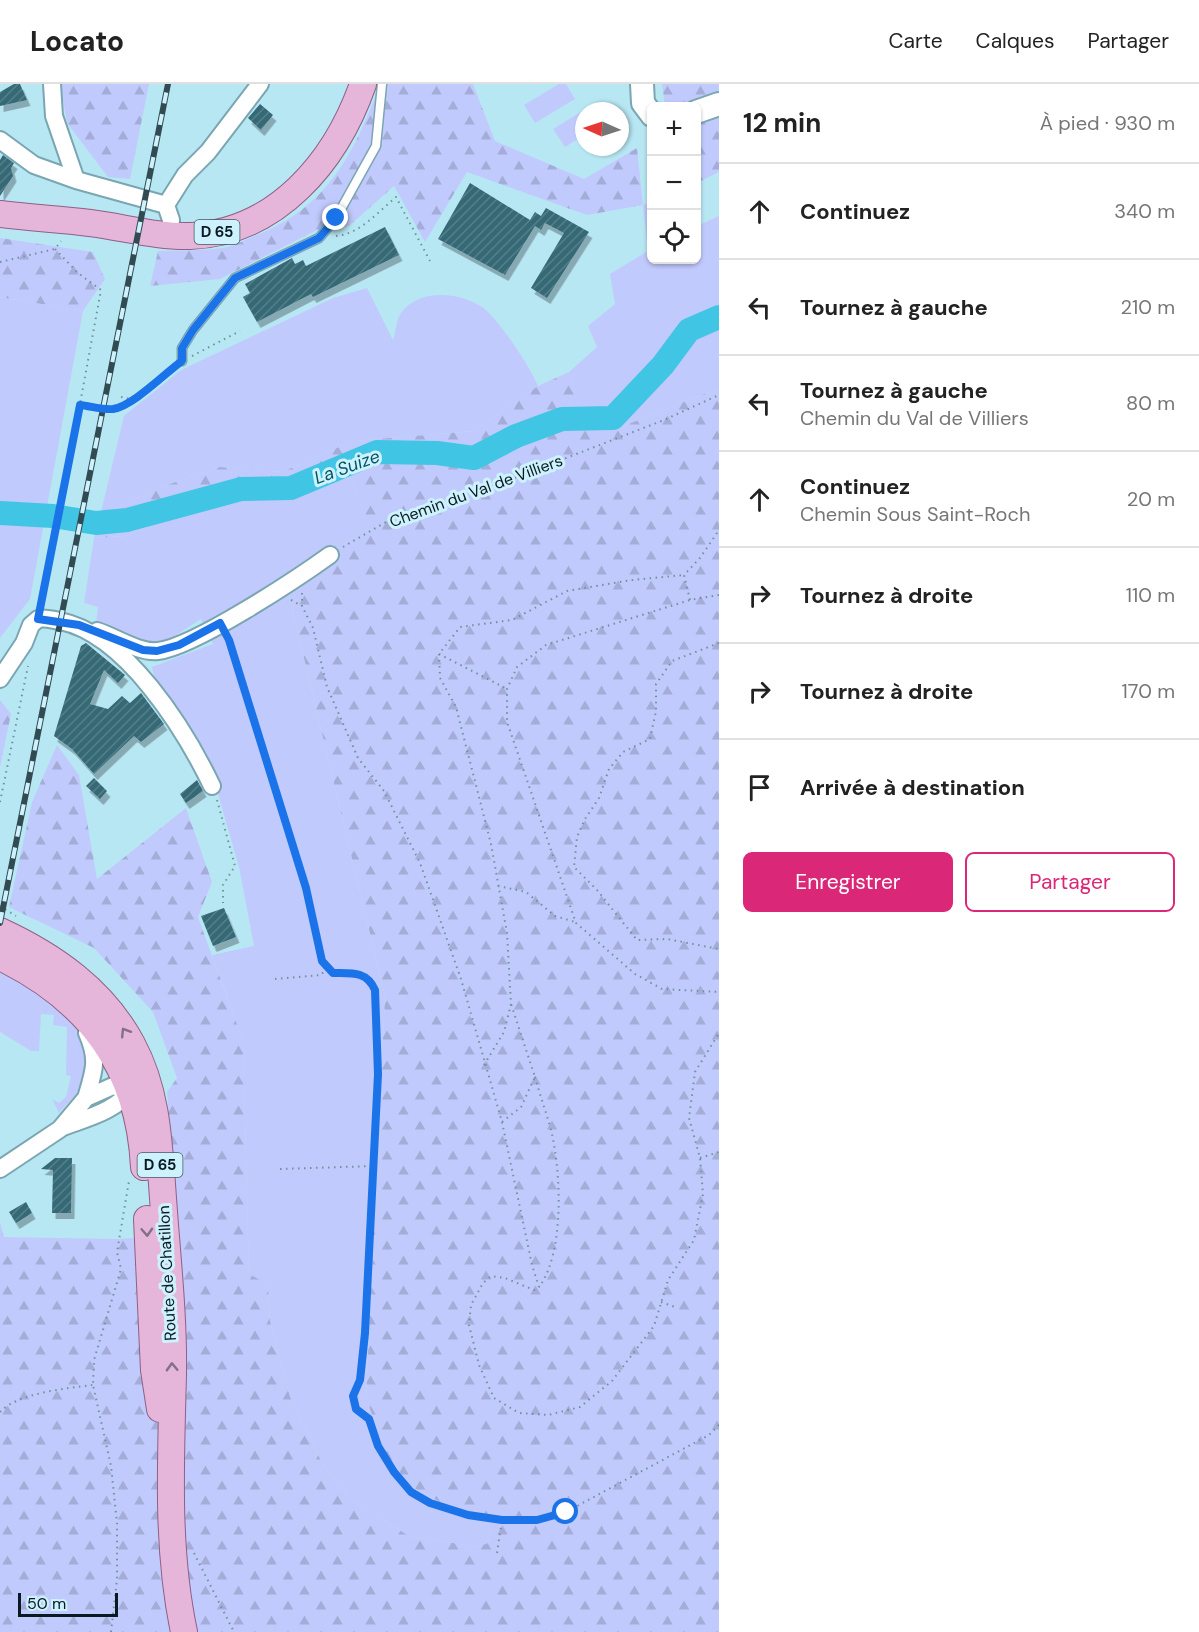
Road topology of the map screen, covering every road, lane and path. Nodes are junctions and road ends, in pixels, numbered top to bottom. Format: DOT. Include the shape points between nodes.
graph roads {
  1 [pos="52,84"];
  2 [pos="260,84"];
  3 [pos="363,84"];
  4 [pos="382,84"];
  5 [pos="642,84"];
  6 [pos="719,104"];
  7 [pos="647,109"];
  8 [pos="701,110"];
  9 [pos="0,140"];
  10 [pos="76,180"];
  11 [pos="166,205"];
  12 [pos="0,214"];
  13 [pos="170,235"];
  14 [pos="65,236"];
  15 [pos="319,238"];
  16 [pos="55,249"];
  17 [pos="430,261"];
  18 [pos="0,262"];
  19 [pos="240,331"];
  20 [pos="182,361"];
  21 [pos="719,395"];
  22 [pos="121,396"];
  23 [pos="135,400"];
  24 [pos="80,405"];
  25 [pos="719,530"];
  26 [pos="330,555"];
  27 [pos="684,575"];
  28 [pos="719,595"];
  29 [pos="690,600"];
  30 [pos="302,606"];
  31 [pos="38,619"];
  32 [pos="220,623"];
  33 [pos="79,625"];
  34 [pos="719,643"];
  35 [pos="439,654"];
  36 [pos="29,659"];
  37 [pos="0,679"];
  38 [pos="507,689"];
  39 [pos="212,786"];
  40 [pos="0,802"];
  41 [pos="498,886"];
  42 [pos="223,903"];
  43 [pos="576,922"];
  44 [pos="0,932"];
  45 [pos="719,949"];
  46 [pos="0,957"];
  47 [pos="327,969"];
  48 [pos="275,979"];
  49 [pos="57,991"];
  50 [pos="719,992"];
  51 [pos="511,1004"];
  52 [pos="719,1034"];
  53 [pos="484,1065"];
  54 [pos="535,1077"];
  55 [pos="141,1095"];
  56 [pos="86,1098"];
  57 [pos="502,1122"];
  58 [pos="60,1129"];
  59 [pos="719,1152"];
  60 [pos="700,1158"];
  61 [pos="374,1166"];
  62 [pos="0,1168"];
  63 [pos="280,1169"];
  64 [pos="130,1177"];
  65 [pos="539,1287"];
  66 [pos="662,1302"];
  67 [pos="678,1308"];
  68 [pos="93,1384"];
  69 [pos="0,1412"];
  70 [pos="719,1425"];
  71 [pos="502,1520"];
  72 [pos="173,1540"];
  73 [pos="497,1553"];
  74 [pos="111,1632"];
  75 [pos="184,1632"];
  76 [pos="234,1632"];
  1 -- 10 [label="street" via="60,140"];
  2 -- 11 [label="street" via="208,152 185,175"];
  3 -- 13 [label="main road, D 65" via="339,137 318,170 294,195 269,212 235,227 205,235"];
  4 -- 15 [label="lane" via="373,154 336,218"];
  5 -- 7 [label="main road"];
  6 -- 8 [label="main road"];
  9 -- 10 [label="street" via="34,165"];
  10 -- 11 [label="street"];
  11 -- 13 [label="street"];
  12 -- 13 [label="main road, D 65"];
  14 -- 16 [label="path"];
  15 -- 17 [label="path" via="347,235 396,197"];
  15 -- 20 [label="lane" via="235,278 193,330 182,348"];
  16 -- 18 [label="path"];
  16 -- 24 [label="path" via="101,290"];
  19 -- 20 [label="path"];
  20 -- 23 [label="path"];
  21 -- 26 [label="path, Chemin du Val de Villiers" via="512,479 391,519"];
  22 -- 23 [label="path"];
  23 -- 24 [label="path" via="111,409"];
  24 -- 31 [label="path"];
  25 -- 27 [label="path"];
  26 -- 32 [label="street"];
  27 -- 29 [label="path"];
  27 -- 35 [label="path" via="567,591 512,620 460,627"];
  28 -- 29 [label="path"];
  29 -- 38 [label="path" via="546,645 517,667"];
  30 -- 53 [label="path" via="313,628 327,687 358,759 384,791 420,863 461,979"];
  31 -- 33 [label="street"];
  31 -- 37 [label="street"];
  32 -- 33 [label="street" via="179,645 157,651 143,650"];
  32 -- 47 [label="path" via="229,640 290,836"];
  33 -- 39 [label="street" via="111,648 156,697 195,752"];
  34 -- 45 [label="path" via="672,661 656,684 650,739 623,752 609,769 599,798 577,837 574,867 637,940 667,939"];
  35 -- 38 [label="path"];
  35 -- 41 [label="path" via="440,678 456,707"];
  36 -- 40 [label="path"];
  38 -- 43 [label="path" via="510,734"];
  39 -- 42 [label="path" via="236,866 224,885"];
  41 -- 43 [label="path" via="525,892 555,916"];
  41 -- 51 [label="path" via="507,933"];
  43 -- 50 [label="path" via="635,974 662,989"];
  55 -- 44 [label="main road, Route de Chatillon / D 65, one-way" via="119,1022 93,992 50,956"];
  46 -- 49 [label="main road, Route de Chatillon / D 65"];
  47 -- 48 [label="path" via="321,975"];
  47 -- 61 [label="path" via="364,975 375,990 378,1074"];
  49 -- 55 [label="main road, Route de Chatillon / D 65" via="82,1012"];
  49 -- 56 [label="street" via="87,1032 96,1052"];
  51 -- 53 [label="path" via="504,1032"];
  51 -- 54 [label="path"];
  52 -- 60 [label="path" via="695,1072 690,1118"];
  53 -- 57 [label="path"];
  54 -- 57 [label="path" via="521,1107"];
  54 -- 65 [label="path" via="551,1131 559,1182 552,1262"];
  55 -- 56 [label="street" via="113,1086"];
  55 -- 58 [label="street"];
  55 -- 72 [label="main road, Route de Chatillon / D 65" via="162,1192 173,1372 169,1467"];
  56 -- 58 [label="street"];
  57 -- 65 [label="path"];
  58 -- 62 [label="street"];
  59 -- 60 [label="path"];
  60 -- 66 [label="path" via="703,1194 694,1240 668,1280"];
  61 -- 63 [label="path"];
  61 -- 71 [label="path" via="365,1333 360,1380 353,1396 356,1409 369,1419 378,1446 411,1492 430,1503 468,1515"];
  64 -- 68 [label="path" via="117,1252 121,1269 94,1360"];
  65 -- 66 [label="path" via="534,1290 491,1276 471,1305 469,1325 479,1365 494,1398 519,1413 548,1415 580,1407 612,1381 654,1326"];
  66 -- 67 [label="path"];
  68 -- 69 [label="path" via="8,1404"];
  68 -- 74 [label="path" via="111,1466 117,1523 117,1579"];
  70 -- 71 [label="path" via="710,1435 566,1512 537,1520"];
  71 -- 73 [label="path"];
  72 -- 75 [label="main road, Route de Chatillon / D 65"];
  72 -- 76 [label="path" via="190,1545"];
}
